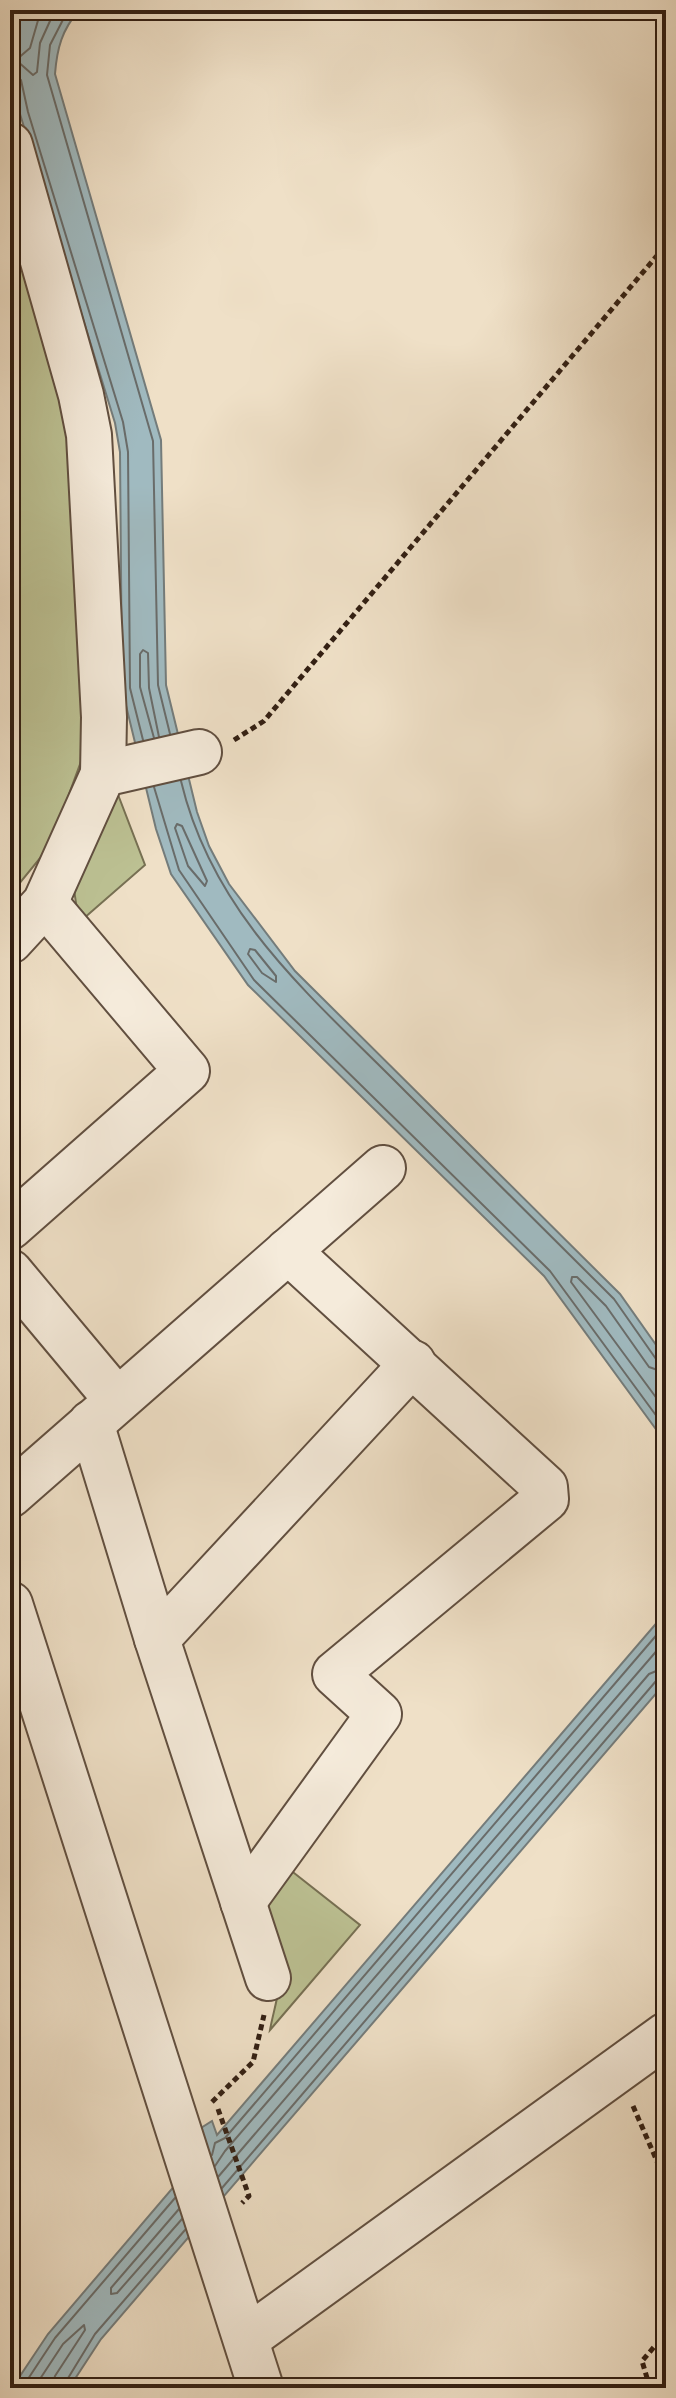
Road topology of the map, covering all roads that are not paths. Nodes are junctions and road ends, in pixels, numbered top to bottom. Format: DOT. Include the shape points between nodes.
graph roads {
  1 [pos="10,145"];
  2 [pos="199,752"];
  3 [pos="116,770"];
  4 [pos="45,903"];
  5 [pos="10,941"];
  6 [pos="383,1168"];
  7 [pos="10,1227"];
  8 [pos="288,1251"];
  9 [pos="10,1272"];
  10 [pos="413,1363"];
  11 [pos="104,1412"];
  12 [pos="10,1495"];
  13 [pos="10,1604"];
  14 [pos="157,1639"];
  15 [pos="243,1902"];
  16 [pos="268,1978"];
  17 [pos="666,2035"];
  18 [pos="246,2339"];
  19 [pos="261,2388"];
  1 -- 3 [label="street" via="89,435 104,717"];
  2 -- 3 [label="street"];
  3 -- 4 [label="street"];
  4 -- 5 [label="street"];
  4 -- 7 [label="street" via="187,1071"];
  6 -- 8 [label="street"];
  8 -- 10 [label="street"];
  8 -- 11 [label="street"];
  9 -- 11 [label="street"];
  10 -- 14 [label="street"];
  10 -- 15 [label="street" via="545,1487 546,1499 335,1674 379,1714"];
  11 -- 12 [label="street"];
  11 -- 14 [label="street"];
  13 -- 18 [label="street"];
  14 -- 15 [label="street"];
  15 -- 16 [label="street"];
  17 -- 18 [label="street"];
  18 -- 19 [label="street"];
}
